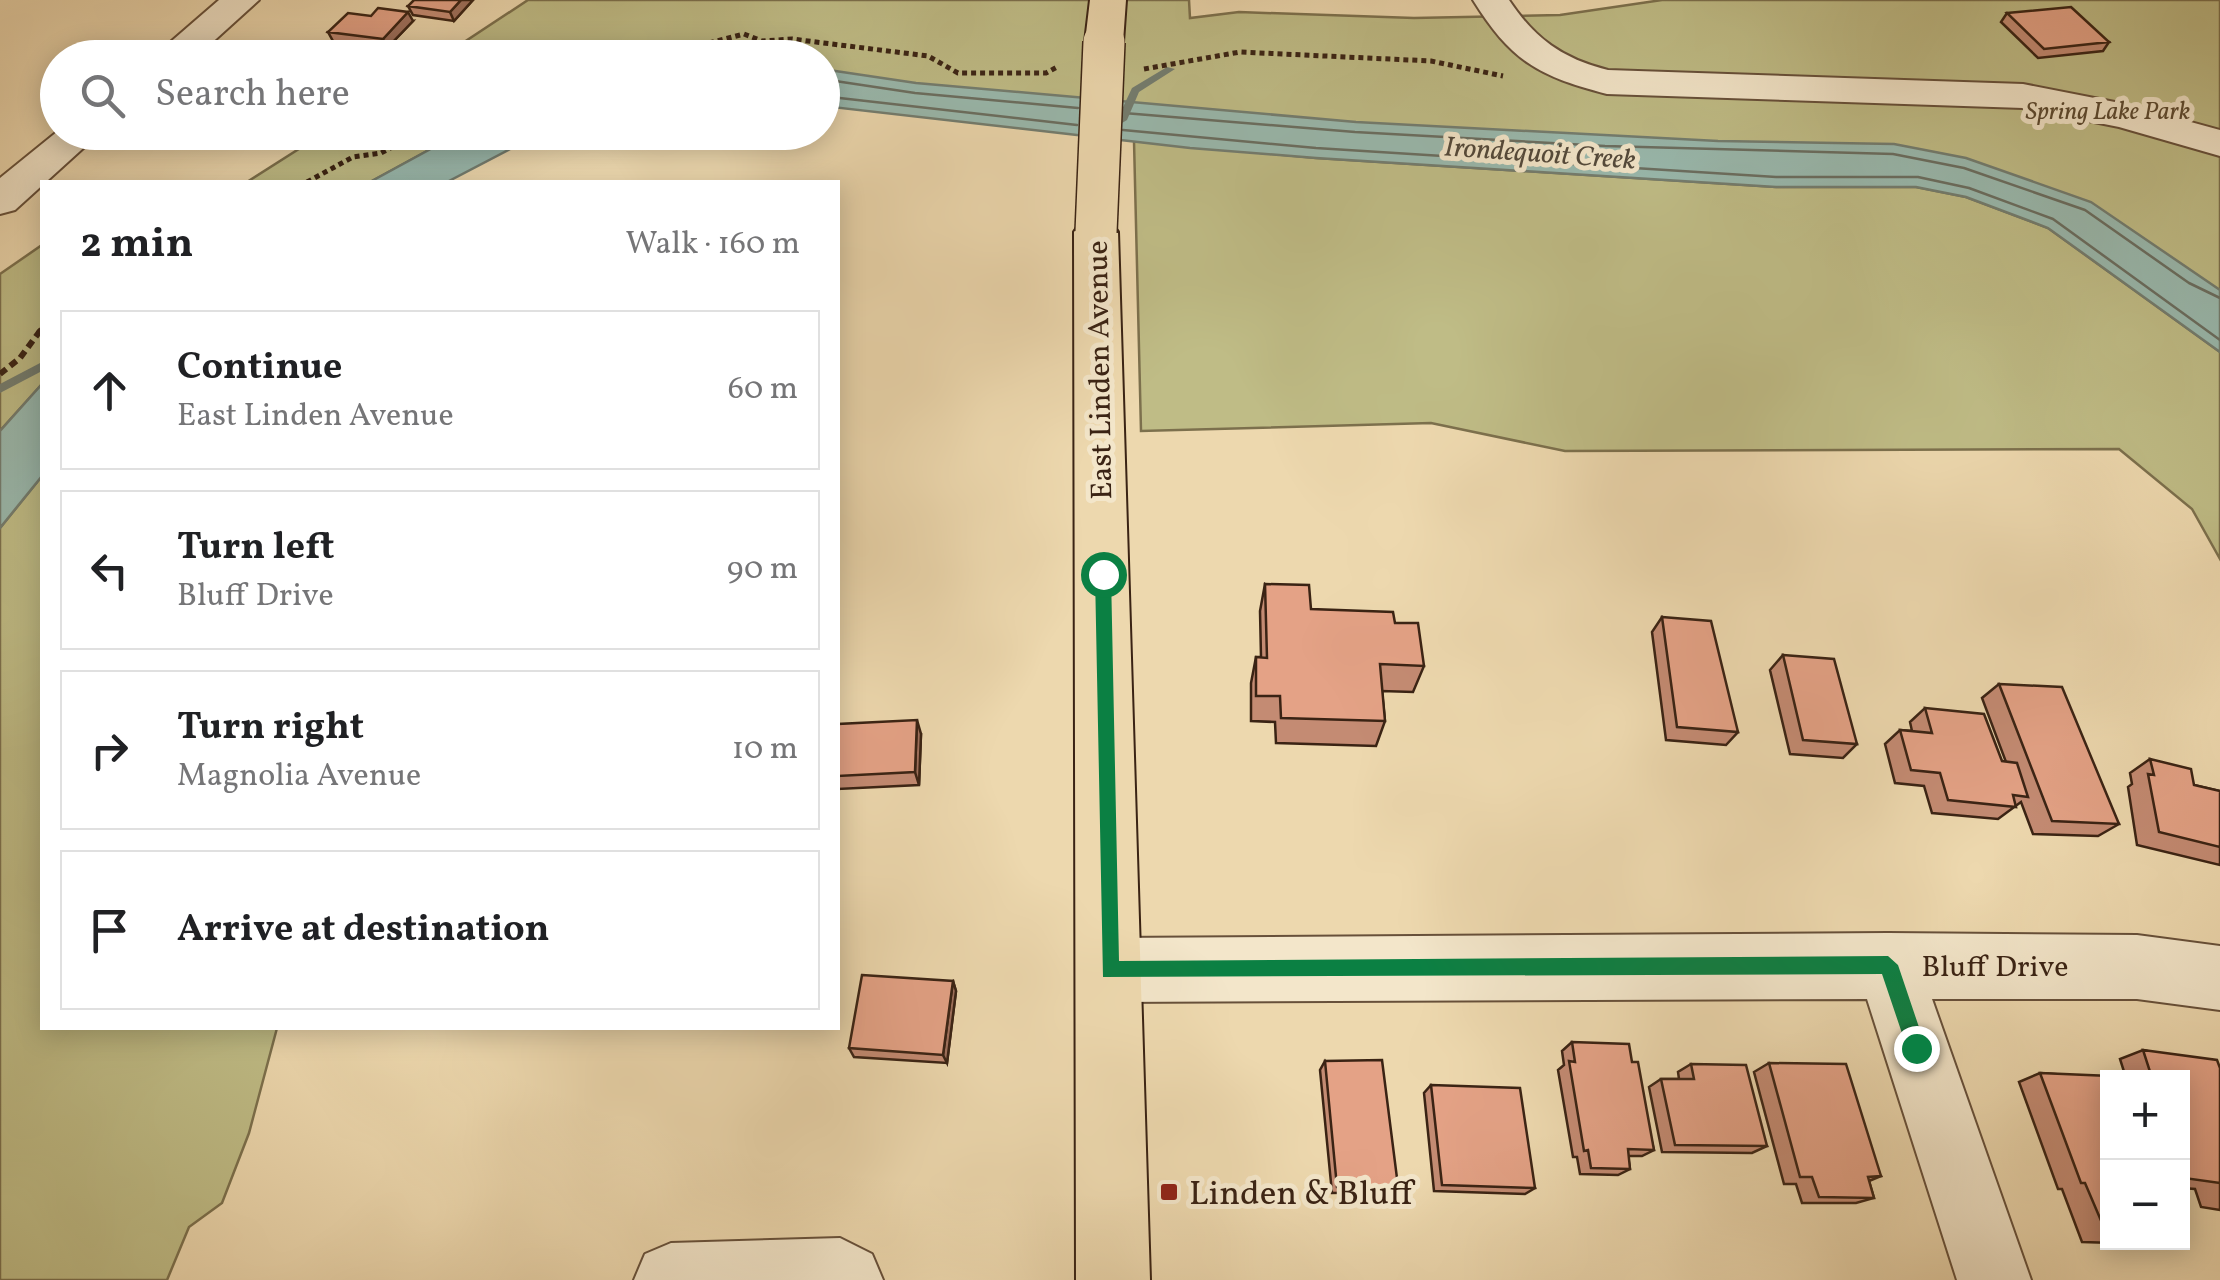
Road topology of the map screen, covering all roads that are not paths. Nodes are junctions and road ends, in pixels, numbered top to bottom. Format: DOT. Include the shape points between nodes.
graph roads {
  1 [pos="241,0"];
  2 [pos="1108,0"];
  3 [pos="1492,0"];
  4 [pos="193,40"];
  5 [pos="2220,143"];
  6 [pos="60,150"];
  7 [pos="0,200"];
  8 [pos="1888,965"];
  9 [pos="1110,970"];
  10 [pos="2220,978"];
  11 [pos="670,1280"];
  12 [pos="846,1280"];
  13 [pos="1112,1280"];
  14 [pos="1994,1280"];
  1 -- 4 [label="street"];
  2 -- 9 [label="main road, East Linden Avenue, bridge" via="1096,232"];
  3 -- 5 [label="street" via="1533,56 1607,82 2023,96"];
  6 -- 7 [label="street"];
  8 -- 9 [label="street, Bluff Drive"];
  8 -- 10 [label="street, Bluff Drive" via="2138,967"];
  8 -- 14 [label="street"];
  9 -- 13 [label="main road, East Linden Avenue"];
  11 -- 12 [label="street"];
}
